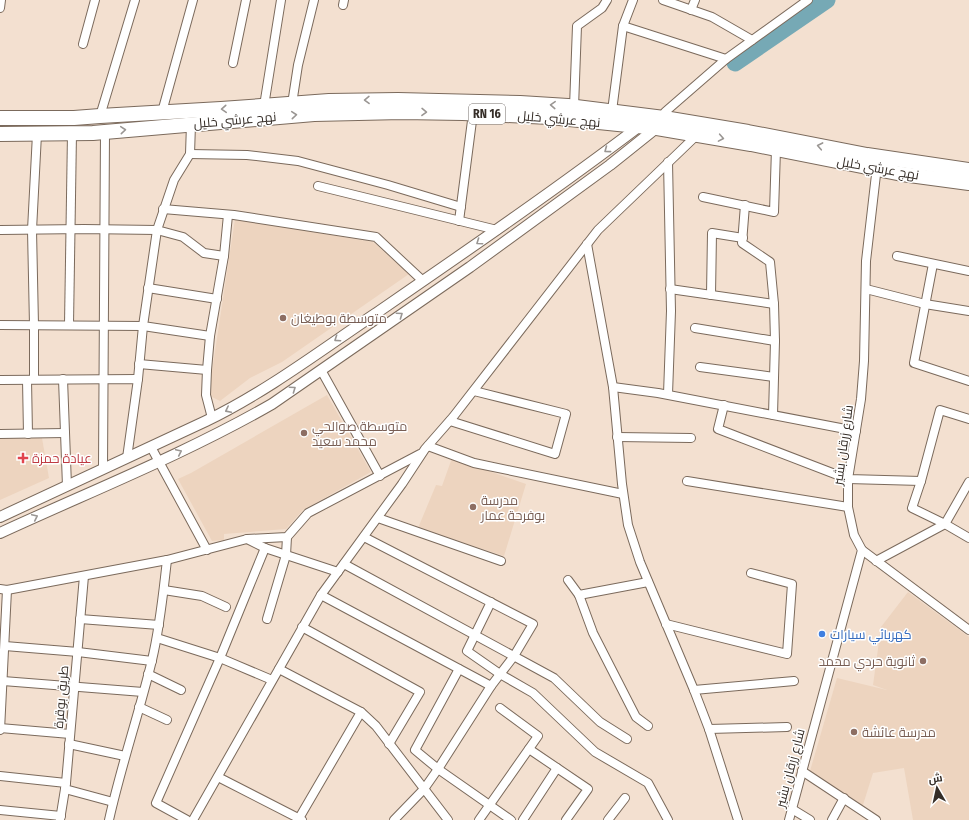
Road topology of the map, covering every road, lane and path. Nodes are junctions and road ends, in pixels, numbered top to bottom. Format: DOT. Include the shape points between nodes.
graph roads {
  1 [pos="1,0"];
  2 [pos="95,0"];
  3 [pos="135,0"];
  4 [pos="193,0"];
  5 [pos="246,0"];
  6 [pos="281,0"];
  7 [pos="314,0"];
  8 [pos="607,0"];
  9 [pos="633,0"];
  10 [pos="663,0"];
  11 [pos="695,0"];
  12 [pos="808,0"];
  13 [pos="0,8"];
  14 [pos="691,10"];
  15 [pos="623,26"];
  16 [pos="752,40"];
  17 [pos="83,44"];
  18 [pos="726,59"];
  19 [pos="233,63"];
  20 [pos="292,104"];
  21 [pos="264,106"];
  22 [pos="574,107"];
  23 [pos="612,111"];
  24 [pos="162,112"];
  25 [pos="473,113"];
  26 [pos="100,116"];
  27 [pos="0,118"];
  28 [pos="660,119"];
  29 [pos="192,124"];
  30 [pos="638,127"];
  31 [pos="105,132"];
  32 [pos="72,133"];
  33 [pos="0,134"];
  34 [pos="37,134"];
  35 [pos="698,134"];
  36 [pos="776,149"];
  37 [pos="190,154"];
  38 [pos="668,162"];
  39 [pos="877,163"];
  40 [pos="969,170"];
  41 [pos="969,183"];
  42 [pos="318,186"];
  43 [pos="704,197"];
  44 [pos="745,205"];
  45 [pos="461,207"];
  46 [pos="163,209"];
  47 [pos="228,215"];
  48 [pos="459,221"];
  49 [pos="70,229"];
  50 [pos="104,229"];
  51 [pos="0,230"];
  52 [pos="32,230"];
  53 [pos="157,230"];
  54 [pos="497,230"];
  55 [pos="743,238"];
  56 [pos="587,244"];
  57 [pos="224,256"];
  58 [pos="897,256"];
  59 [pos="933,264"];
  60 [pos="969,271"];
  61 [pos="424,280"];
  62 [pos="148,288"];
  63 [pos="670,289"];
  64 [pos="866,289"];
  65 [pos="711,295"];
  66 [pos="217,299"];
  67 [pos="774,304"];
  68 [pos="925,304"];
  69 [pos="969,311"];
  70 [pos="0,325"];
  71 [pos="69,325"];
  72 [pos="34,326"];
  73 [pos="104,326"];
  74 [pos="143,326"];
  75 [pos="695,328"];
  76 [pos="210,336"];
  77 [pos="775,341"];
  78 [pos="139,364"];
  79 [pos="700,367"];
  80 [pos="207,370"];
  81 [pos="321,370"];
  82 [pos="774,377"];
  83 [pos="63,379"];
  84 [pos="104,379"];
  85 [pos="138,379"];
  86 [pos="0,380"];
  87 [pos="30,380"];
  88 [pos="969,381"];
  89 [pos="613,388"];
  90 [pos="474,391"];
  91 [pos="668,394"];
  92 [pos="724,405"];
  93 [pos="773,415"];
  94 [pos="212,418"];
  95 [pos="969,419"];
  96 [pos="450,421"];
  97 [pos="856,431"];
  98 [pos="65,433"];
  99 [pos="0,434"];
  100 [pos="28,434"];
  101 [pos="618,437"];
  102 [pos="691,438"];
  103 [pos="428,446"];
  104 [pos="151,447"];
  105 [pos="422,454"];
  106 [pos="127,458"];
  107 [pos="158,462"];
  108 [pos="103,468"];
  109 [pos="380,476"];
  110 [pos="848,479"];
  111 [pos="688,480"];
  112 [pos="921,481"];
  113 [pos="969,482"];
  114 [pos="66,486"];
  115 [pos="624,494"];
  116 [pos="848,507"];
  117 [pos="0,517"];
  118 [pos="378,518"];
  119 [pos="945,524"];
  120 [pos="0,533"];
  121 [pos="364,536"];
  122 [pos="287,537"];
  123 [pos="969,538"];
  124 [pos="247,539"];
  125 [pos="265,548"];
  126 [pos="207,550"];
  127 [pos="862,550"];
  128 [pos="286,555"];
  129 [pos="167,560"];
  130 [pos="501,561"];
  131 [pos="876,561"];
  132 [pos="344,564"];
  133 [pos="338,572"];
  134 [pos="751,573"];
  135 [pos="84,576"];
  136 [pos="568,580"];
  137 [pos="648,582"];
  138 [pos="4,590"];
  139 [pos="164,590"];
  140 [pos="579,595"];
  141 [pos="320,596"];
  142 [pos="491,602"];
  143 [pos="226,607"];
  144 [pos="80,618"];
  145 [pos="267,619"];
  146 [pos="666,624"];
  147 [pos="159,625"];
  148 [pos="302,626"];
  149 [pos="969,630"];
  150 [pos="475,635"];
  151 [pos="157,638"];
  152 [pos="5,646"];
  153 [pos="78,652"];
  154 [pos="514,656"];
  155 [pos="220,658"];
  156 [pos="152,661"];
  157 [pos="459,668"];
  158 [pos="279,669"];
  159 [pos="148,674"];
  160 [pos="500,674"];
  161 [pos="272,680"];
  162 [pos="3,681"];
  163 [pos="794,681"];
  164 [pos="491,686"];
  165 [pos="74,687"];
  166 [pos="181,690"];
  167 [pos="694,690"];
  168 [pos="143,692"];
  169 [pos="139,707"];
  170 [pos="500,708"];
  171 [pos="361,712"];
  172 [pos="167,720"];
  173 [pos="648,726"];
  174 [pos="787,727"];
  175 [pos="0,728"];
  176 [pos="709,729"];
  177 [pos="70,734"];
  178 [pos="627,739"];
  179 [pos="69,744"];
  180 [pos="389,744"];
  181 [pos="529,749"];
  182 [pos="125,756"];
  183 [pos="438,768"];
  184 [pos="557,768"];
  185 [pos="802,771"];
  186 [pos="0,776"];
  187 [pos="218,777"];
  188 [pos="65,786"];
  189 [pos="424,789"];
  190 [pos="625,798"];
  191 [pos="844,798"];
  192 [pos="113,802"];
  193 [pos="490,805"];
  194 [pos="792,809"];
  195 [pos="0,810"];
  196 [pos="60,818"];
  197 [pos="300,819"];
  198 [pos="109,820"];
  199 [pos="187,820"];
  200 [pos="193,820"];
  201 [pos="394,820"];
  202 [pos="448,820"];
  203 [pos="479,820"];
  204 [pos="511,820"];
  205 [pos="523,820"];
  206 [pos="566,820"];
  207 [pos="608,820"];
  208 [pos="668,820"];
  209 [pos="738,820"];
  210 [pos="789,820"];
  211 [pos="810,820"];
  212 [pos="832,820"];
  213 [pos="876,820"];
  1 -- 13 [label="street"];
  2 -- 17 [label="street"];
  3 -- 26 [label="street"];
  4 -- 24 [label="street"];
  5 -- 19 [label="street"];
  6 -- 21 [label="street"];
  7 -- 20 [label="street" via="298,65"];
  8 -- 22 [label="street" via="602,8 578,26"];
  9 -- 15 [label="street"];
  10 -- 14 [label="street"];
  11 -- 14 [label="street"];
  12 -- 16 [label="street"];
  14 -- 16 [label="street" via="712,18"];
  15 -- 18 [label="street"];
  15 -- 23 [label="street"];
  16 -- 18 [label="street"];
  18 -- 28 [label="street"];
  20 -- 21 [label="highway, نهج عرشي خليل / RN 16"];
  22 -- 20 [label="highway, نهج عرشي خليل / RN 16, one-way" via="398,100"];
  21 -- 24 [label="highway, نهج عرشي خليل / RN 16, one-way"];
  22 -- 23 [label="highway, نهج عرشي خليل / RN 16"];
  23 -- 28 [label="highway, نهج عرشي خليل / RN 16"];
  24 -- 26 [label="highway, نهج عرشي خليل / RN 16"];
  29 -- 25 [label="highway, نهج عرشي خليل / RN 16, one-way" via="314,114"];
  25 -- 30 [label="highway, نهج عرشي خليل / RN 16" via="550,117"];
  25 -- 45 [label="street"];
  26 -- 27 [label="highway, نهج عرشي خليل / RN 16"];
  28 -- 30 [label="highway, نهج عرشي خليل / RN 16"];
  28 -- 35 [label="highway, نهج عرشي خليل / RN 16"];
  39 -- 28 [label="highway, نهج عرشي خليل / RN 16, one-way"];
  81 -- 28 [label="street, one-way" via="470,267 610,165"];
  31 -- 29 [label="highway, نهج عرشي خليل / RN 16, one-way"];
  29 -- 37 [label="street"];
  30 -- 54 [label="street, one-way"];
  31 -- 32 [label="highway, نهج عرشي خليل / RN 16"];
  31 -- 50 [label="street"];
  32 -- 34 [label="highway, نهج عرشي خليل / RN 16"];
  32 -- 49 [label="street"];
  33 -- 34 [label="highway, نهج عرشي خليل / RN 16"];
  34 -- 52 [label="street"];
  35 -- 36 [label="highway, نهج عرشي خليل / RN 16, one-way"];
  35 -- 38 [label="street"];
  36 -- 39 [label="highway, نهج عرشي خليل / RN 16"];
  36 -- 44 [label="street" via="774,212"];
  37 -- 45 [label="street" via="247,154 298,161"];
  37 -- 46 [label="street" via="174,180"];
  38 -- 56 [label="street" via="598,230"];
  38 -- 63 [label="street"];
  39 -- 40 [label="highway, نهج عرشي خليل / RN 16"];
  39 -- 41 [label="highway, نهج عرشي خليل / RN 16"];
  39 -- 64 [label="street, شارع زرقان بشير" via="866,261"];
  42 -- 48 [label="street"];
  43 -- 44 [label="street"];
  44 -- 55 [label="street"];
  45 -- 48 [label="street"];
  46 -- 47 [label="street"];
  46 -- 53 [label="street"];
  47 -- 57 [label="street"];
  47 -- 61 [label="street" via="376,236"];
  48 -- 54 [label="street"];
  49 -- 50 [label="street"];
  49 -- 52 [label="street"];
  49 -- 71 [label="street"];
  50 -- 53 [label="street"];
  50 -- 73 [label="street"];
  51 -- 52 [label="street"];
  52 -- 72 [label="street"];
  53 -- 57 [label="street" via="183,237 204,253"];
  53 -- 62 [label="street"];
  54 -- 61 [label="street, one-way"];
  55 -- 65 [label="street" via="712,233"];
  55 -- 67 [label="street" via="742,242 770,262"];
  56 -- 89 [label="street"];
  56 -- 90 [label="street"];
  57 -- 66 [label="street"];
  58 -- 59 [label="street"];
  59 -- 60 [label="street"];
  59 -- 68 [label="street"];
  61 -- 94 [label="street, one-way" via="285,374"];
  62 -- 66 [label="street"];
  62 -- 74 [label="street"];
  63 -- 65 [label="street"];
  63 -- 91 [label="street"];
  64 -- 68 [label="street"];
  64 -- 97 [label="street, شارع زرقان بشير" via="864,361"];
  65 -- 67 [label="street"];
  66 -- 76 [label="street"];
  67 -- 77 [label="street"];
  68 -- 69 [label="street"];
  68 -- 88 [label="street" via="914,363"];
  70 -- 72 [label="street"];
  71 -- 72 [label="street"];
  71 -- 73 [label="street"];
  72 -- 87 [label="street"];
  73 -- 74 [label="street"];
  73 -- 84 [label="street"];
  74 -- 76 [label="street"];
  74 -- 78 [label="street"];
  75 -- 77 [label="street"];
  76 -- 80 [label="street"];
  77 -- 82 [label="street"];
  78 -- 80 [label="street"];
  78 -- 85 [label="street"];
  79 -- 82 [label="street"];
  80 -- 94 [label="street" via="206,395"];
  107 -- 81 [label="street, one-way" via="243,421"];
  81 -- 109 [label="street"];
  82 -- 93 [label="street"];
  83 -- 84 [label="street"];
  83 -- 87 [label="street"];
  83 -- 98 [label="street"];
  84 -- 85 [label="street"];
  84 -- 108 [label="street"];
  85 -- 106 [label="street"];
  86 -- 87 [label="street"];
  87 -- 100 [label="street"];
  89 -- 91 [label="street"];
  89 -- 101 [label="street"];
  90 -- 96 [label="street"];
  90 -- 96 [label="street" via="566,414 555,454"];
  91 -- 92 [label="street"];
  92 -- 93 [label="street"];
  92 -- 110 [label="street" via="718,429"];
  93 -- 97 [label="street"];
  94 -- 104 [label="street"];
  95 -- 112 [label="street" via="940,410"];
  96 -- 103 [label="street"];
  97 -- 110 [label="street, شارع زرقان بشير"];
  98 -- 100 [label="street"];
  98 -- 114 [label="street"];
  99 -- 100 [label="street"];
  101 -- 102 [label="street"];
  101 -- 115 [label="street"];
  103 -- 105 [label="street"];
  103 -- 115 [label="street" via="474,463"];
  104 -- 106 [label="street"];
  104 -- 107 [label="street"];
  105 -- 109 [label="street"];
  105 -- 118 [label="street"];
  106 -- 108 [label="street"];
  120 -- 107 [label="street, one-way"];
  107 -- 126 [label="street"];
  108 -- 114 [label="street"];
  109 -- 122 [label="street" via="308,513"];
  110 -- 112 [label="street"];
  110 -- 116 [label="street, شارع زرقان بشير"];
  111 -- 116 [label="street"];
  112 -- 119 [label="street" via="912,508"];
  113 -- 119 [label="street"];
  114 -- 117 [label="street"];
  115 -- 137 [label="street" via="628,525"];
  116 -- 127 [label="street, شارع زرقان بشير" via="854,535"];
  118 -- 121 [label="street"];
  118 -- 130 [label="street"];
  119 -- 123 [label="street"];
  119 -- 131 [label="street"];
  121 -- 132 [label="street"];
  121 -- 142 [label="street"];
  122 -- 124 [label="street"];
  122 -- 128 [label="street"];
  124 -- 125 [label="street"];
  124 -- 126 [label="street"];
  125 -- 128 [label="street"];
  125 -- 155 [label="street"];
  126 -- 129 [label="street"];
  127 -- 131 [label="street"];
  127 -- 185 [label="street, شارع زرقان بشير"];
  128 -- 133 [label="street"];
  128 -- 145 [label="street"];
  129 -- 135 [label="street"];
  129 -- 139 [label="street"];
  131 -- 149 [label="street"];
  132 -- 133 [label="street"];
  132 -- 150 [label="street"];
  133 -- 141 [label="street"];
  134 -- 146 [label="street" via="792,584 787,654"];
  135 -- 138 [label="street"];
  135 -- 144 [label="street, طريق بوقرة"];
  136 -- 140 [label="street"];
  137 -- 140 [label="street"];
  137 -- 146 [label="street"];
  138 -- 152 [label="street"];
  139 -- 143 [label="street" via="202,596"];
  139 -- 147 [label="street"];
  140 -- 173 [label="street" via="593,633 636,717"];
  141 -- 148 [label="street"];
  141 -- 157 [label="street"];
  142 -- 150 [label="street"];
  142 -- 154 [label="street" via="533,624"];
  144 -- 147 [label="street"];
  144 -- 153 [label="street, طريق بوقرة"];
  146 -- 167 [label="street"];
  147 -- 151 [label="street"];
  148 -- 158 [label="street"];
  148 -- 180 [label="street" via="420,692"];
  150 -- 154 [label="street"];
  150 -- 160 [label="street" via="467,651"];
  151 -- 155 [label="street"];
  151 -- 156 [label="street"];
  152 -- 153 [label="street"];
  152 -- 162 [label="street"];
  153 -- 156 [label="street"];
  153 -- 165 [label="street, طريق بوقرة"];
  154 -- 160 [label="street"];
  154 -- 178 [label="street" via="554,678 600,722"];
  155 -- 161 [label="street"];
  155 -- 199 [label="street" via="156,803"];
  156 -- 159 [label="street"];
  157 -- 164 [label="street"];
  157 -- 183 [label="street" via="415,750"];
  158 -- 161 [label="street"];
  158 -- 171 [label="street"];
  159 -- 166 [label="street"];
  159 -- 168 [label="street"];
  160 -- 164 [label="street"];
  160 -- 208 [label="street" via="533,693 595,752 648,783"];
  161 -- 187 [label="street"];
  162 -- 165 [label="street"];
  162 -- 175 [label="street"];
  163 -- 167 [label="street"];
  164 -- 183 [label="street"];
  165 -- 168 [label="street"];
  165 -- 177 [label="street, طريق بوقرة"];
  167 -- 176 [label="street"];
  168 -- 169 [label="street"];
  169 -- 172 [label="street"];
  169 -- 182 [label="street"];
  170 -- 181 [label="street" via="538,736"];
  171 -- 180 [label="street" via="376,726"];
  171 -- 197 [label="street"];
  174 -- 176 [label="street"];
  175 -- 177 [label="street"];
  176 -- 209 [label="street"];
  177 -- 179 [label="street, طريق بوقرة"];
  179 -- 182 [label="street"];
  179 -- 188 [label="street, طريق بوقرة"];
  180 -- 189 [label="street"];
  181 -- 184 [label="street"];
  181 -- 193 [label="street"];
  182 -- 192 [label="street"];
  183 -- 189 [label="street"];
  183 -- 193 [label="street"];
  184 -- 205 [label="street"];
  184 -- 206 [label="street" via="588,789"];
  185 -- 191 [label="street"];
  185 -- 194 [label="street, شارع زرقان بشير"];
  186 -- 188 [label="street"];
  187 -- 197 [label="street"];
  187 -- 200 [label="street"];
  188 -- 192 [label="street"];
  188 -- 196 [label="street, طريق بوقرة"];
  189 -- 201 [label="street"];
  189 -- 202 [label="street"];
  190 -- 207 [label="street"];
  191 -- 212 [label="street"];
  191 -- 213 [label="street"];
  192 -- 198 [label="street"];
  193 -- 203 [label="street"];
  193 -- 204 [label="street"];
  194 -- 210 [label="street, شارع زرقان بشير"];
  194 -- 211 [label="street"];
  195 -- 196 [label="street"];
}
